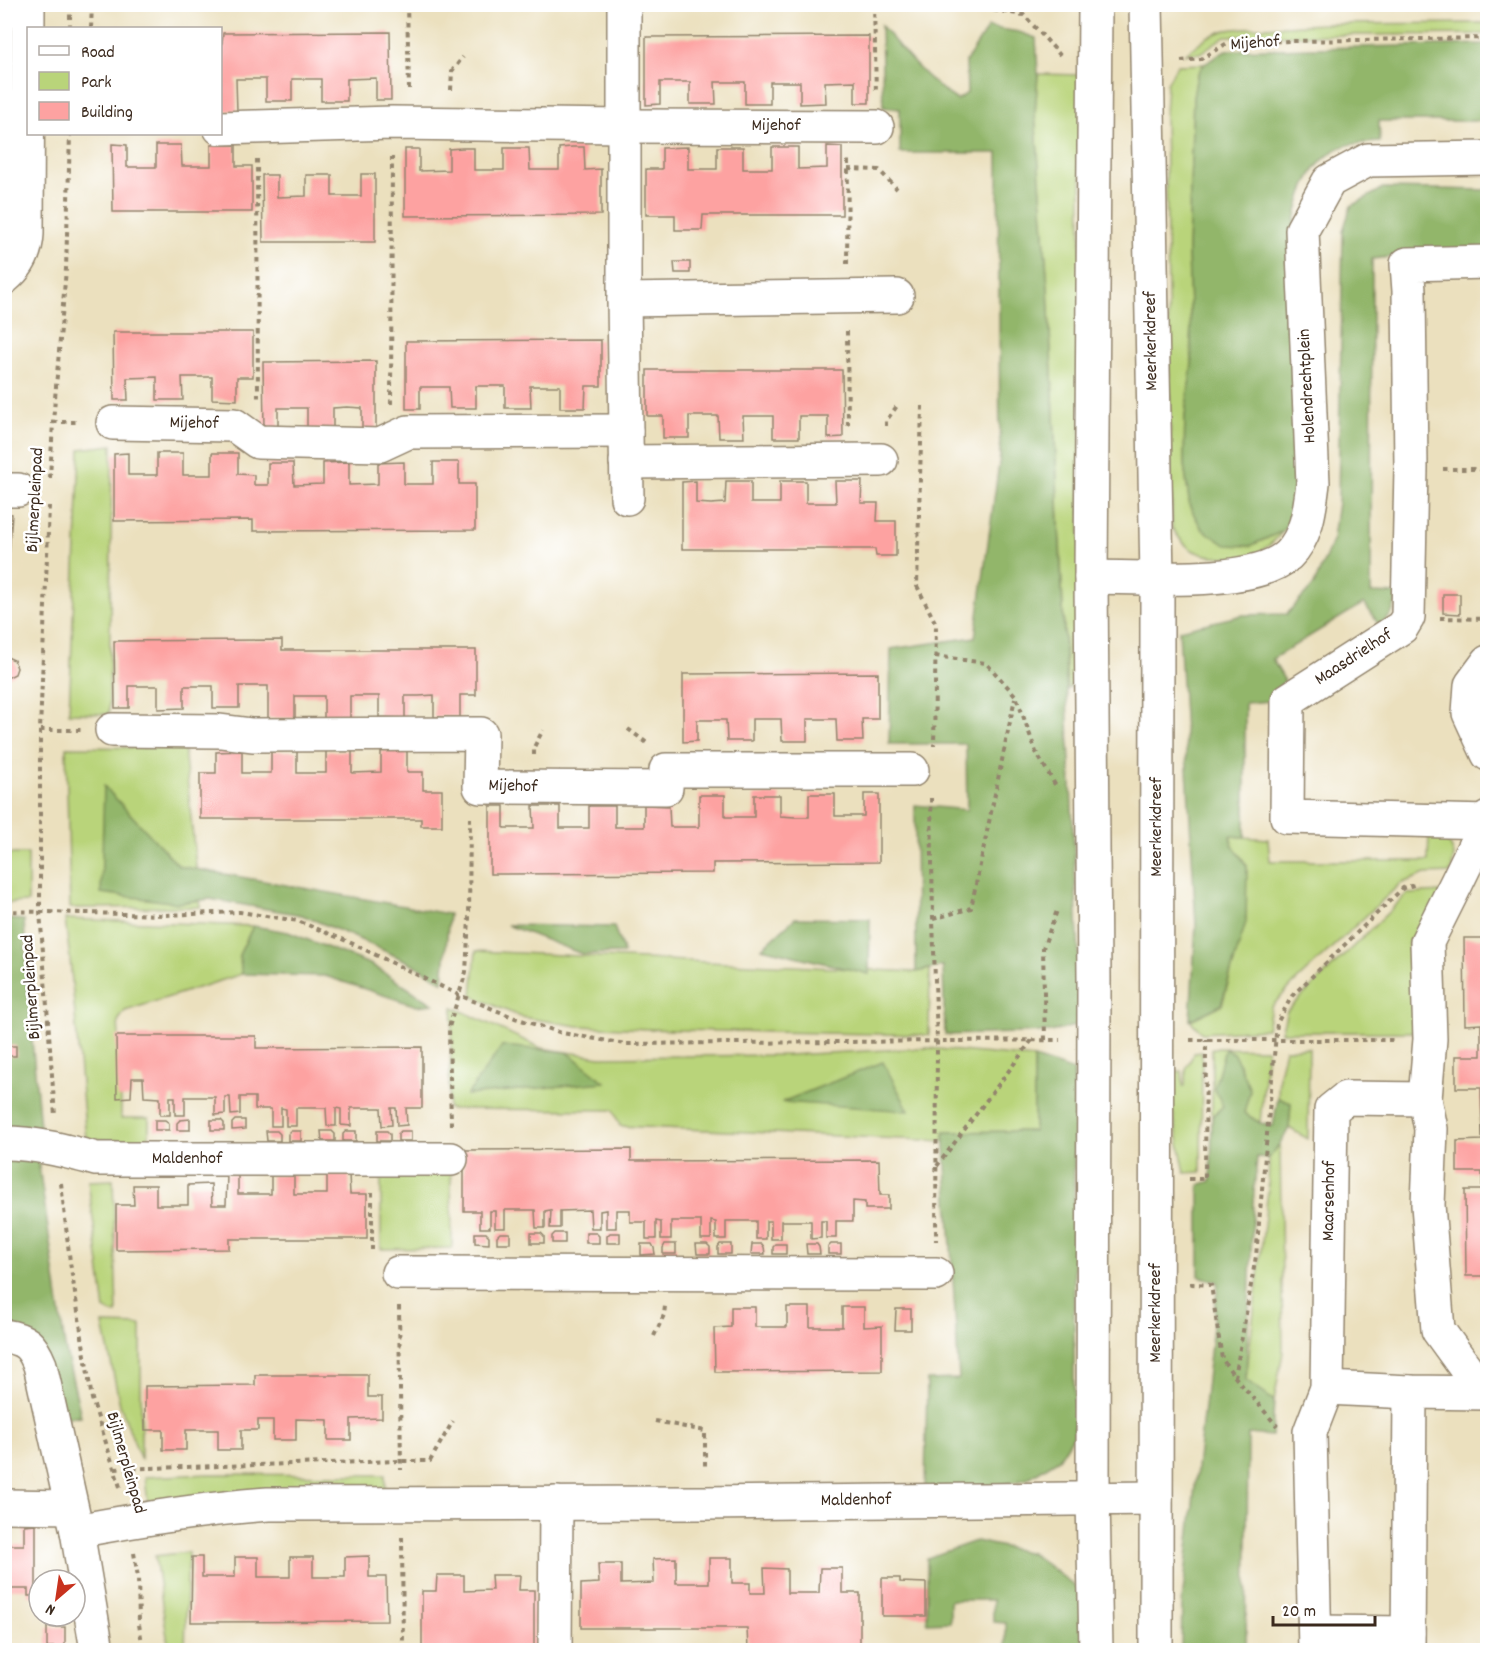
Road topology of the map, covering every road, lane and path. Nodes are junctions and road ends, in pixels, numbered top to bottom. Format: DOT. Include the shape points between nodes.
graph roads {
  1 [pos="28,4"];
  2 [pos="70,4"];
  3 [pos="92,4"];
  4 [pos="407,4"];
  5 [pos="624,4"];
  6 [pos="874,4"];
  7 [pos="977,4"];
  8 [pos="1095,4"];
  9 [pos="1146,4"];
  10 [pos="28,27"];
  11 [pos="70,27"];
  12 [pos="91,27"];
  13 [pos="1488,38"];
  14 [pos="1095,63"];
  15 [pos="1147,63"];
  16 [pos="400,123"];
  17 [pos="624,126"];
  18 [pos="877,126"];
  19 [pos="222,128"];
  20 [pos="257,128"];
  21 [pos="27,135"];
  22 [pos="70,135"];
  23 [pos="1488,158"];
  24 [pos="848,169"];
  25 [pos="897,189"];
  26 [pos="1488,262"];
  27 [pos="4,278"];
  28 [pos="897,296"];
  29 [pos="624,300"];
  30 [pos="922,406"];
  31 [pos="114,423"];
  32 [pos="391,440"];
  33 [pos="258,442"];
  34 [pos="626,446"];
  35 [pos="881,460"];
  36 [pos="1411,468"];
  37 [pos="1488,469"];
  38 [pos="50,478"];
  39 [pos="627,498"];
  40 [pos="49,500"];
  41 [pos="1091,577"];
  42 [pos="1157,578"];
  43 [pos="1408,617"];
  44 [pos="1488,619"];
  45 [pos="935,656"];
  46 [pos="1488,662"];
  47 [pos="1016,696"];
  48 [pos="112,730"];
  49 [pos="1488,754"];
  50 [pos="922,772"];
  51 [pos="480,787"];
  52 [pos="1062,795"];
  53 [pos="1487,821"];
  54 [pos="1458,882"];
  55 [pos="1059,905"];
  56 [pos="4,911"];
  57 [pos="40,911"];
  58 [pos="933,919"];
  59 [pos="459,996"];
  60 [pos="1275,1039"];
  61 [pos="1430,1039"];
  62 [pos="1032,1040"];
  63 [pos="1045,1040"];
  64 [pos="1186,1040"];
  65 [pos="1206,1040"];
  66 [pos="1066,1041"];
  67 [pos="937,1042"];
  68 [pos="1428,1114"];
  69 [pos="4,1143"];
  70 [pos="57,1148"];
  71 [pos="371,1158"];
  72 [pos="451,1159"];
  73 [pos="936,1167"];
  74 [pos="1185,1179"];
  75 [pos="398,1273"];
  76 [pos="1191,1273"];
  77 [pos="936,1274"];
  78 [pos="4,1336"];
  79 [pos="1235,1377"];
  80 [pos="1327,1388"];
  81 [pos="1410,1392"];
  82 [pos="1485,1393"];
  83 [pos="453,1421"];
  84 [pos="655,1421"];
  85 [pos="1310,1431"];
  86 [pos="401,1461"];
  87 [pos="115,1469"];
  88 [pos="1093,1498"];
  89 [pos="1156,1498"];
  90 [pos="556,1503"];
  91 [pos="705,1503"];
  92 [pos="401,1504"];
  93 [pos="4,1506"];
  94 [pos="74,1519"];
  95 [pos="128,1521"];
  96 [pos="1316,1641"];
  97 [pos="1408,1642"];
  98 [pos="97,1650"];
  99 [pos="143,1650"];
  100 [pos="403,1650"];
  101 [pos="555,1650"];
  102 [pos="1096,1650"];
  103 [pos="1156,1650"];
  1 -- 10 [label="street"];
  2 -- 11 [label="path"];
  3 -- 12 [label="path"];
  4 -- 16 [label="path"];
  5 -- 17 [label="street"];
  6 -- 18 [label="path"];
  7 -- 14 [label="path" via="1024,15 1068,63"];
  8 -- 14 [label="street"];
  9 -- 15 [label="street, Meerkerkdreef"];
  13 -- 15 [label="path, Mijehof" via="1228,42 1200,59"];
  14 -- 41 [label="street"];
  15 -- 42 [label="street, Meerkerkdreef"];
  16 -- 17 [label="street, Mijehof"];
  16 -- 20 [label="street, Mijehof"];
  16 -- 32 [label="path"];
  17 -- 18 [label="street, Mijehof"];
  17 -- 29 [label="street"];
  19 -- 20 [label="street, Mijehof"];
  20 -- 33 [label="path"];
  21 -- 27 [label="street" via="27,234 23,255"];
  22 -- 38 [label="path, Bijlmerpleinpad" via="66,269"];
  23 -- 42 [label="street, Holendrechtplein" via="1368,160 1329,181 1302,230 1313,483 1310,510 1300,539 1287,556 1263,569 1217,578"];
  24 -- 25 [label="path" via="879,170"];
  26 -- 36 [label="street, Maasdrielhof" via="1407,264"];
  28 -- 29 [label="street"];
  29 -- 34 [label="street"];
  30 -- 45 [label="path" via="917,586 936,624"];
  31 -- 33 [label="street, Mijehof" via="234,425"];
  32 -- 33 [label="street" via="380,445"];
  32 -- 34 [label="street" via="408,432"];
  34 -- 35 [label="street"];
  34 -- 39 [label="street"];
  36 -- 37 [label="path"];
  36 -- 43 [label="street, Maasdrielhof"];
  40 -- 57 [label="path, Bijlmerpleinpad" via="40,730"];
  41 -- 42 [label="street, Holendrechtplein"];
  41 -- 88 [label="street"];
  42 -- 89 [label="street, Meerkerkdreef"];
  43 -- 44 [label="path"];
  43 -- 53 [label="street, Maasdrielhof" via="1402,627 1288,700 1287,817"];
  45 -- 47 [label="path" via="986,663"];
  45 -- 50 [label="path" via="935,731"];
  46 -- 49 [label="street" via="1471,685 1469,713"];
  47 -- 52 [label="path" via="1036,752"];
  47 -- 58 [label="path" via="971,908"];
  48 -- 51 [label="street, Mijehof" via="252,735 481,734"];
  50 -- 51 [label="street, Mijehof" via="666,770 666,788"];
  50 -- 58 [label="path"];
  51 -- 59 [label="path" via="470,797 467,961"];
  53 -- 54 [label="street, Maasdrielhof"];
  54 -- 60 [label="path" via="1430,880 1403,888 1292,996 1277,1023"];
  54 -- 61 [label="street, Maasdrielhof" via="1427,942"];
  55 -- 63 [label="path" via="1044,948"];
  56 -- 57 [label="path"];
  57 -- 59 [label="path" via="165,915 240,912 298,921"];
  57 -- 70 [label="path, Bijlmerpleinpad"];
  58 -- 67 [label="path"];
  59 -- 67 [label="path" via="562,1033 625,1044"];
  59 -- 72 [label="path" via="449,1027"];
  60 -- 61 [label="path"];
  60 -- 65 [label="path"];
  60 -- 79 [label="path" via="1256,1256"];
  61 -- 68 [label="street, Maasdrielhof"];
  62 -- 63 [label="path"];
  62 -- 67 [label="path"];
  62 -- 73 [label="path"];
  63 -- 66 [label="path"];
  64 -- 65 [label="path"];
  65 -- 74 [label="path" via="1205,1179"];
  67 -- 73 [label="path"];
  68 -- 80 [label="street, Maarsenhof" via="1346,1098 1332,1110"];
  68 -- 82 [label="street" via="1428,1205 1438,1329"];
  69 -- 70 [label="street, Maldenhof"];
  70 -- 71 [label="street, Maldenhof" via="96,1159"];
  70 -- 87 [label="path, Bijlmerpleinpad" via="92,1399"];
  71 -- 72 [label="street, Maldenhof"];
  71 -- 75 [label="path" via="372,1250"];
  73 -- 77 [label="path"];
  75 -- 77 [label="street"];
  75 -- 86 [label="path"];
  76 -- 79 [label="path" via="1192,1284 1211,1285 1222,1359"];
  78 -- 94 [label="street" via="28,1344 36,1354"];
  79 -- 85 [label="path" via="1281,1432"];
  80 -- 81 [label="street"];
  80 -- 85 [label="street, Maarsenhof"];
  81 -- 82 [label="street"];
  81 -- 97 [label="street, Maarsenhof"];
  83 -- 86 [label="path" via="430,1461"];
  84 -- 91 [label="path" via="705,1431"];
  85 -- 96 [label="street, Maarsenhof"];
  86 -- 87 [label="path"];
  86 -- 92 [label="path"];
  87 -- 95 [label="path, Bijlmerpleinpad"];
  88 -- 89 [label="street, Maldenhof"];
  88 -- 91 [label="street, Maldenhof"];
  88 -- 102 [label="street"];
  89 -- 103 [label="street, Meerkerkdreef"];
  90 -- 91 [label="street, Maldenhof"];
  90 -- 92 [label="street, Maldenhof"];
  90 -- 101 [label="street"];
  92 -- 95 [label="street, Maldenhof" via="268,1504"];
  92 -- 100 [label="path"];
  93 -- 94 [label="street, Maldenhof"];
  94 -- 95 [label="street, Maldenhof"];
  94 -- 98 [label="street"];
  95 -- 99 [label="path, Bijlmerpleinpad" via="138,1577"];
  96 -- 97 [label="street, Maarsenhof"];
}
